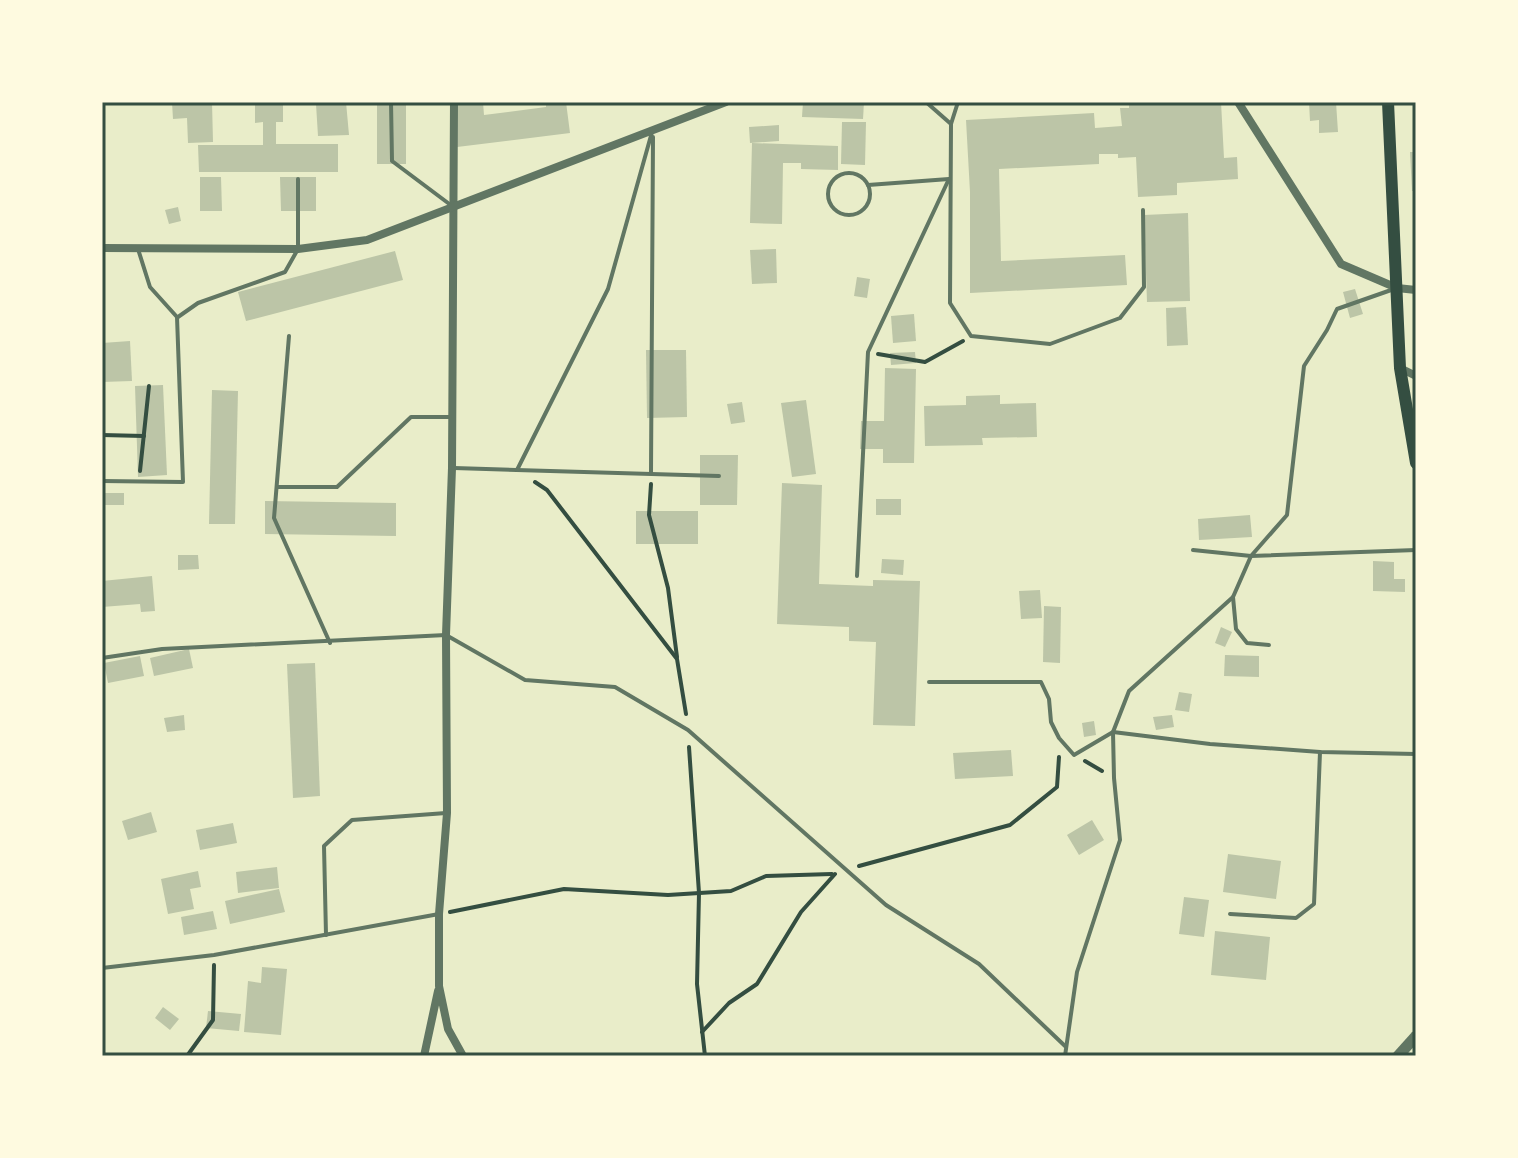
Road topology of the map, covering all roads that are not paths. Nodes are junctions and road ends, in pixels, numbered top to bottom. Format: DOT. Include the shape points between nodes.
graph roads {
  1 [pos="391,102"];
  2 [pos="454,102"];
  3 [pos="726,102"];
  4 [pos="926,102"];
  5 [pos="958,102"];
  6 [pos="1238,102"];
  7 [pos="1388,102"];
  8 [pos="951,124"];
  9 [pos="653,130"];
  10 [pos="298,179"];
  11 [pos="949,179"];
  12 [pos="868,185"];
  13 [pos="454,207"];
  14 [pos="1143,210"];
  15 [pos="102,248"];
  16 [pos="138,249"];
  17 [pos="298,249"];
  18 [pos="1397,288"];
  19 [pos="1416,290"];
  20 [pos="177,317"];
  21 [pos="289,336"];
  22 [pos="1400,368"];
  23 [pos="1416,376"];
  24 [pos="453,417"];
  25 [pos="1416,463"];
  26 [pos="452,468"];
  27 [pos="517,470"];
  28 [pos="651,473"];
  29 [pos="719,476"];
  30 [pos="102,481"];
  31 [pos="277,487"];
  32 [pos="1193,550"];
  33 [pos="1416,550"];
  34 [pos="1251,556"];
  35 [pos="857,576"];
  36 [pos="1233,597"];
  37 [pos="446,635"];
  38 [pos="330,643"];
  39 [pos="1269,645"];
  40 [pos="102,658"];
  41 [pos="929,682"];
  42 [pos="1113,732"];
  43 [pos="1320,752"];
  44 [pos="1416,754"];
  45 [pos="447,813"];
  46 [pos="439,914"];
  47 [pos="1230,914"];
  48 [pos="326,935"];
  49 [pos="102,968"];
  50 [pos="439,986"];
  51 [pos="1416,1036"];
  52 [pos="1065,1046"];
  53 [pos="424,1056"];
  54 [pos="463,1056"];
  55 [pos="1065,1056"];
  56 [pos="1398,1056"];
  1 -- 13 [label="lane" via="392,161"];
  2 -- 13 [label="street"];
  3 -- 9 [label="street"];
  4 -- 8 [label="lane"];
  5 -- 8 [label="lane"];
  6 -- 18 [label="street" via="1341,264"];
  7 -- 18 [label="main road"];
  8 -- 11 [label="lane"];
  9 -- 13 [label="street"];
  9 -- 27 [label="lane" via="608,289"];
  9 -- 28 [label="lane"];
  10 -- 17 [label="lane"];
  11 -- 12 [label="lane"];
  11 -- 14 [label="lane" via="950,303 971,336 1050,344 1120,318 1144,287"];
  11 -- 35 [label="lane" via="868,352"];
  12 -- 12 [label="lane" via="858,175 843,173 831,182 827,196 833,209 847,215 861,211 870,200"];
  13 -- 17 [label="street" via="367,240"];
  13 -- 24 [label="street"];
  15 -- 16 [label="street"];
  16 -- 17 [label="street"];
  16 -- 20 [label="lane" via="150,287"];
  17 -- 20 [label="lane" via="285,272 198,303"];
  18 -- 19 [label="street"];
  18 -- 22 [label="main road"];
  18 -- 34 [label="lane" via="1337,309 1304,366 1287,515"];
  20 -- 30 [label="lane" via="183,482"];
  21 -- 31 [label="lane"];
  22 -- 23 [label="street"];
  22 -- 25 [label="main road"];
  24 -- 26 [label="street"];
  24 -- 31 [label="lane" via="411,417 337,487"];
  26 -- 27 [label="lane"];
  26 -- 37 [label="street"];
  27 -- 28 [label="lane"];
  28 -- 29 [label="lane"];
  31 -- 38 [label="lane" via="274,518"];
  32 -- 34 [label="lane"];
  33 -- 34 [label="lane"];
  34 -- 36 [label="lane"];
  36 -- 39 [label="lane" via="1236,629 1247,643"];
  36 -- 42 [label="lane" via="1129,691"];
  37 -- 38 [label="lane"];
  37 -- 45 [label="street"];
  37 -- 52 [label="lane" via="525,680 615,687 688,730 886,905 979,964"];
  38 -- 40 [label="lane" via="162,649"];
  41 -- 42 [label="lane" via="1041,682 1051,722 1074,755"];
  42 -- 43 [label="lane"];
  42 -- 52 [label="lane" via="1120,840 1077,972"];
  43 -- 44 [label="lane"];
  43 -- 47 [label="lane" via="1314,904 1296,918"];
  45 -- 46 [label="street"];
  45 -- 48 [label="lane" via="352,820 324,846"];
  46 -- 48 [label="lane"];
  46 -- 50 [label="street"];
  48 -- 49 [label="lane"];
  50 -- 53 [label="street"];
  50 -- 54 [label="street" via="448,1029"];
  51 -- 56 [label="street"];
  52 -- 55 [label="lane"];
}
